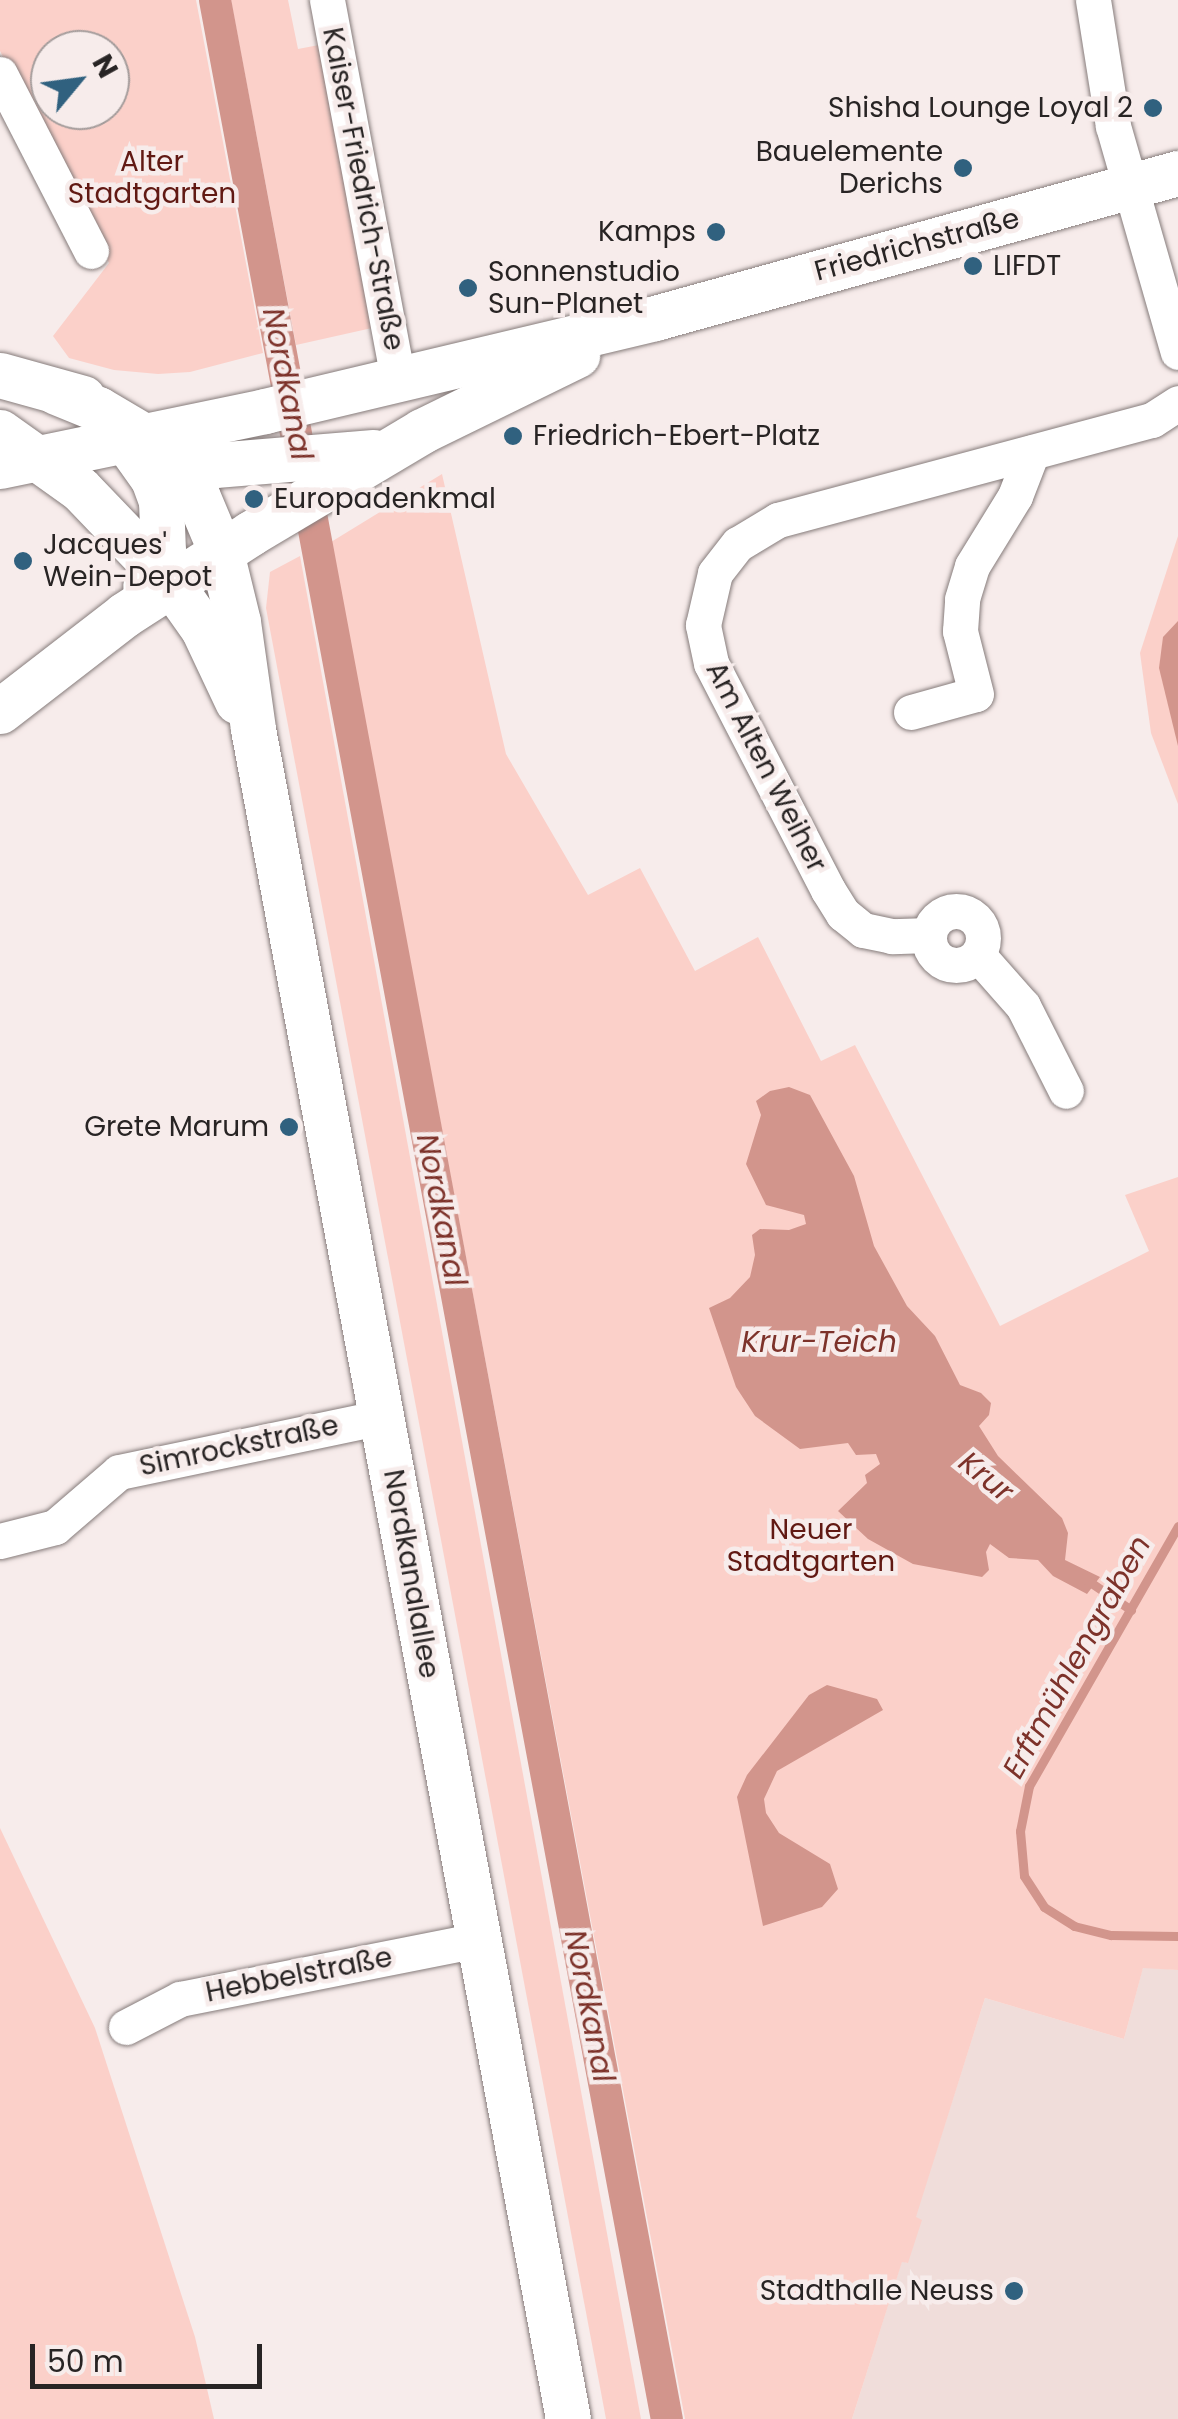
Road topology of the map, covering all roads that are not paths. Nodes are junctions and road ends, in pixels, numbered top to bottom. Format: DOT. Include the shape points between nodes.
graph roads {
  1 [pos="327,0"];
  2 [pos="1093,0"];
  3 [pos="0,74"];
  4 [pos="1178,172"];
  5 [pos="1130,186"];
  6 [pos="90,251"];
  7 [pos="655,318"];
  8 [pos="1178,352"];
  9 [pos="0,375"];
  10 [pos="398,379"];
  11 [pos="56,392"];
  12 [pos="1178,402"];
  13 [pos="0,403"];
  14 [pos="269,424"];
  15 [pos="365,427"];
  16 [pos="0,432"];
  17 [pos="1032,452"];
  18 [pos="18,462"];
  19 [pos="174,504"];
  20 [pos="0,711"];
  21 [pos="911,712"];
  22 [pos="253,729"];
  23 [pos="1066,1090"];
  24 [pos="382,1417"];
  25 [pos="0,1541"];
  26 [pos="478,1940"];
  27 [pos="126,2027"];
  28 [pos="568,2419"];
  1 -- 10 [label="street, Kaiser-Friedrich-Straße"];
  2 -- 5 [label="street"];
  3 -- 6 [label="street"];
  4 -- 5 [label="main road, Friedrichstraße"];
  5 -- 7 [label="main road, Friedrichstraße"];
  5 -- 8 [label="street"];
  7 -- 10 [label="main road, Friedrichstraße"];
  7 -- 15 [label="main road, Friedrichstraße"];
  9 -- 11 [label="main road"];
  10 -- 15 [label="main road"];
  11 -- 14 [label="main road"];
  11 -- 19 [label="main road"];
  12 -- 17 [label="street, Am Alten Weiher" via="1152,420"];
  13 -- 19 [label="main road"];
  14 -- 15 [label="main road"];
  14 -- 15 [label="main road"];
  14 -- 19 [label="main road"];
  14 -- 19 [label="main road"];
  15 -- 19 [label="main road" via="286,512"];
  16 -- 18 [label="main road"];
  17 -- 21 [label="street" via="962,598 960,630 976,694"];
  17 -- 23 [label="street, Am Alten Weiher" via="778,520 749,534 724,558 706,600 703,634 711,663 843,914 877,935 929,935 938,917 962,911 976,918 984,933 978,955 1023,1006"];
  18 -- 19 [label="main road"];
  18 -- 19 [label="main road" via="80,489"];
  18 -- 19 [label="main road" via="112,474"];
  19 -- 20 [label="main road" via="124,615"];
  19 -- 22 [label="main road, Nordkanalallee" via="202,629"];
  19 -- 22 [label="main road, Nordkanalallee" via="244,656"];
  22 -- 24 [label="main road, Nordkanalallee"];
  24 -- 25 [label="street, Simrockstraße" via="119,1472 55,1528"];
  24 -- 26 [label="main road, Nordkanalallee"];
  26 -- 27 [label="street, Hebbelstraße" via="180,1998"];
  26 -- 28 [label="main road, Nordkanalallee"];
}
